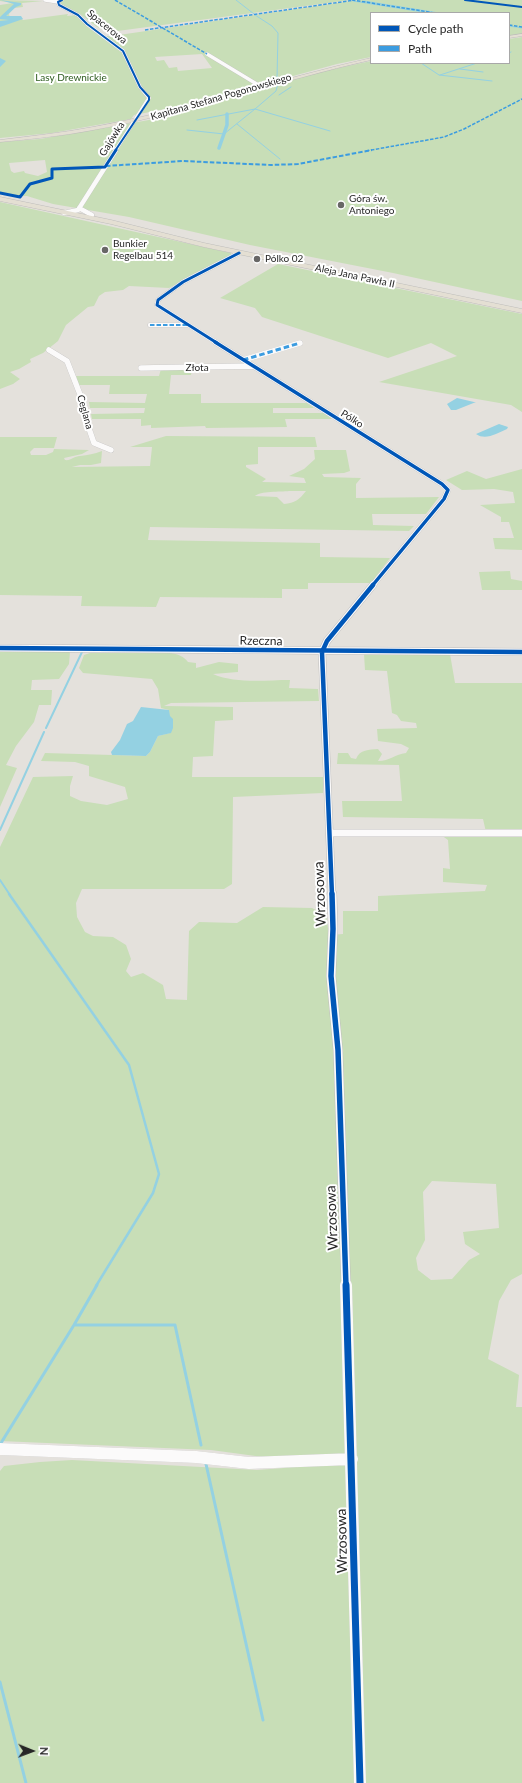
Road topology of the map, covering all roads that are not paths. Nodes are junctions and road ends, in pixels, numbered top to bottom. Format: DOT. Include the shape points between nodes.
graph roads {
  1 [pos="45,0"];
  2 [pos="60,1"];
  3 [pos="522,35"];
  4 [pos="510,37"];
  5 [pos="207,54"];
  6 [pos="370,59"];
  7 [pos="260,86"];
  8 [pos="135,120"];
  9 [pos="0,140"];
  10 [pos="0,196"];
  11 [pos="0,199"];
  12 [pos="78,209"];
  13 [pos="64,211"];
  14 [pos="239,252"];
  15 [pos="522,306"];
  16 [pos="522,311"];
  17 [pos="150,325"];
  18 [pos="189,325"];
  19 [pos="300,343"];
  20 [pos="49,350"];
  21 [pos="243,360"];
  22 [pos="253,366"];
  23 [pos="141,368"];
  24 [pos="111,450"];
  25 [pos="0,648"];
  26 [pos="322,652"];
  27 [pos="522,652"];
  28 [pos="330,833"];
  29 [pos="522,833"];
  30 [pos="0,1450"];
  31 [pos="352,1459"];
  32 [pos="360,1783"];
  1 -- 2 [label="street"];
  2 -- 8 [label="street, Spacerowa" via="59,5 78,15 124,53 140,87 149,98"];
  3 -- 4 [label="main road"];
  5 -- 7 [label="street"];
  6 -- 7 [label="main road, Kapitana Stefana Pogonowskiego"];
  7 -- 8 [label="main road, Kapitana Stefana Pogonowskiego"];
  8 -- 9 [label="main road, Kapitana Stefana Pogonowskiego" via="62,134"];
  8 -- 12 [label="street, Gajówka"];
  10 -- 13 [label="main road, Aleja Jana Pawła II"];
  11 -- 13 [label="main road, Aleja Jana Pawła II"];
  12 -- 13 [label="main road, Aleja Jana Pawła II"];
  12 -- 15 [label="main road, Aleja Jana Pawła II" via="92,215 177,235"];
  13 -- 14 [label="main road, Aleja Jana Pawła II"];
  14 -- 16 [label="main road, Aleja Jana Pawła II"];
  14 -- 18 [label="street, Pólko" via="183,282 157,302 157,305"];
  17 -- 18 [label="street"];
  18 -- 21 [label="street, Pólko"];
  19 -- 21 [label="street"];
  20 -- 24 [label="street, Ceglana" via="67,360 83,402 94,443"];
  21 -- 22 [label="street, Pólko"];
  22 -- 23 [label="street, Złota"];
  22 -- 26 [label="street, Pólko" via="448,490 327,641"];
  25 -- 26 [label="street, Rzeczna"];
  26 -- 27 [label="street, Rzeczna"];
  26 -- 28 [label="street, Wrzosowa"];
  28 -- 29 [label="street"];
  28 -- 31 [label="street, Wrzosowa" via="334,929 331,976 338,1050"];
  30 -- 31 [label="street" via="196,1457 249,1463"];
  31 -- 32 [label="street, Wrzosowa"];
}
